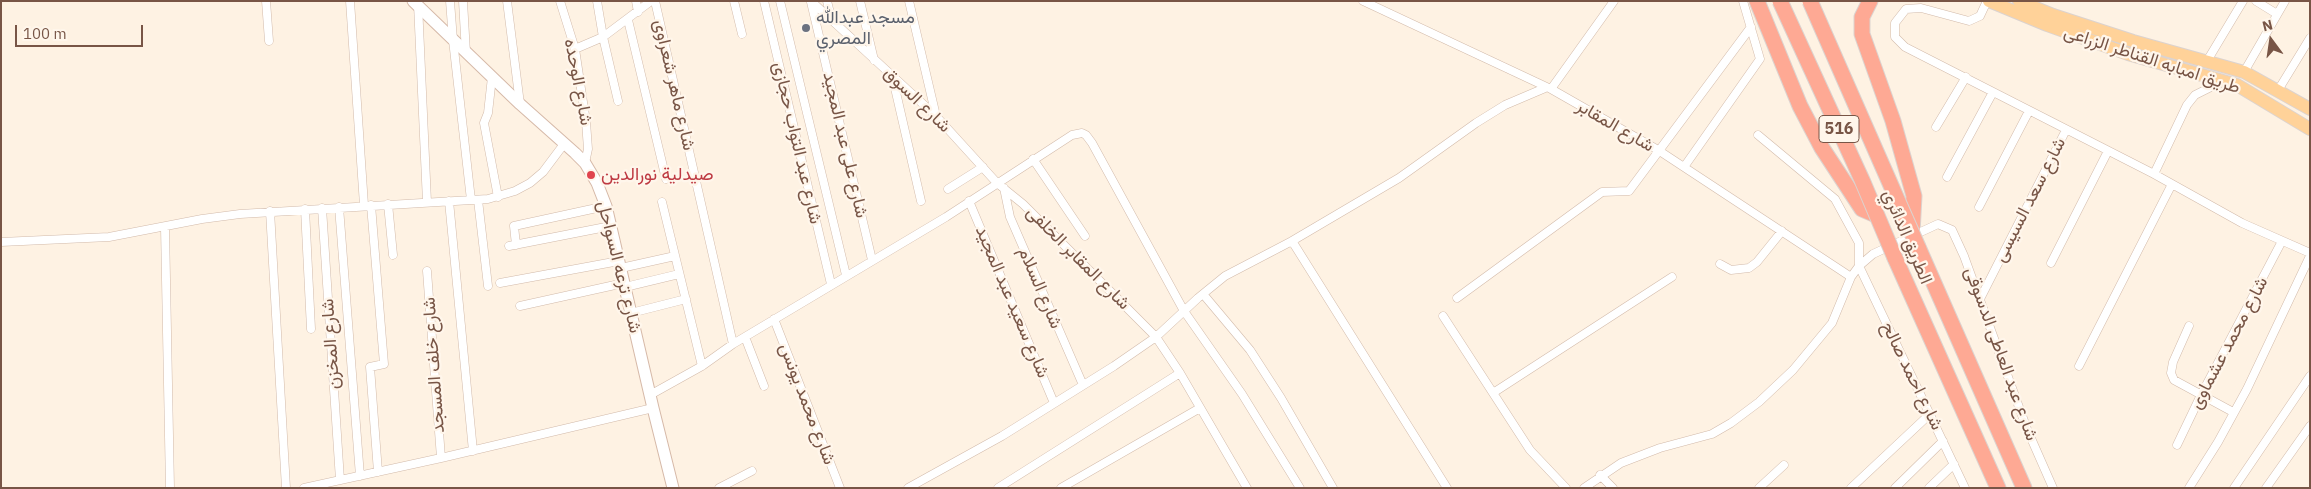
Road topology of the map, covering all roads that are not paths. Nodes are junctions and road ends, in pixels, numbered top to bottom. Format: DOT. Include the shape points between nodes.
graph roads {
  1 [pos="266,1"];
  2 [pos="350,1"];
  3 [pos="450,1"];
  4 [pos="464,1"];
  5 [pos="507,1"];
  6 [pos="560,1"];
  7 [pos="597,1"];
  8 [pos="636,1"];
  9 [pos="653,1"];
  10 [pos="734,1"];
  11 [pos="764,1"];
  12 [pos="780,1"];
  13 [pos="811,1"];
  14 [pos="827,1"];
  15 [pos="860,1"];
  16 [pos="909,1"];
  17 [pos="1363,1"];
  18 [pos="1614,1"];
  19 [pos="1743,1"];
  20 [pos="1757,1"];
  21 [pos="1780,1"];
  22 [pos="1810,1"];
  23 [pos="1870,1"];
  24 [pos="1988,1"];
  25 [pos="2019,1"];
  26 [pos="2243,1"];
  27 [pos="2256,1"];
  28 [pos="2284,1"];
  29 [pos="416,3"];
  30 [pos="638,12"];
  31 [pos="2277,14"];
  32 [pos="628,20"];
  33 [pos="832,21"];
  34 [pos="1751,27"];
  35 [pos="742,34"];
  36 [pos="603,38"];
  37 [pos="2310,38"];
  38 [pos="453,40"];
  39 [pos="268,41"];
  40 [pos="574,49"];
  41 [pos="466,53"];
  42 [pos="874,60"];
  43 [pos="2207,60"];
  44 [pos="2244,72"];
  45 [pos="892,75"];
  46 [pos="492,77"];
  47 [pos="1966,77"];
  48 [pos="2224,81"];
  49 [pos="1548,88"];
  50 [pos="1994,92"];
  51 [pos="2277,92"];
  52 [pos="618,102"];
  53 [pos="520,104"];
  54 [pos="2310,109"];
  55 [pos="2029,111"];
  56 [pos="936,116"];
  57 [pos="1936,127"];
  58 [pos="2310,129"];
  59 [pos="2066,130"];
  60 [pos="1758,135"];
  61 [pos="564,144"];
  62 [pos="1658,150"];
  63 [pos="2108,151"];
  64 [pos="1033,159"];
  65 [pos="585,163"];
  66 [pos="1684,167"];
  67 [pos="983,168"];
  68 [pos="2154,174"];
  69 [pos="1947,177"];
  70 [pos="666,179"];
  71 [pos="997,183"];
  72 [pos="2172,184"];
  73 [pos="1004,188"];
  74 [pos="948,189"];
  75 [pos="498,197"];
  76 [pos="474,200"];
  77 [pos="449,201"];
  78 [pos="921,201"];
  79 [pos="969,201"];
  80 [pos="427,202"];
  81 [pos="662,202"];
  82 [pos="388,204"];
  83 [pos="368,205"];
  84 [pos="606,206"];
  85 [pos="339,207"];
  86 [pos="1979,207"];
  87 [pos="322,208"];
  88 [pos="305,209"];
  89 [pos="270,211"];
  90 [pos="1876,215"];
  91 [pos="165,226"];
  92 [pos="611,226"];
  93 [pos="1782,231"];
  94 [pos="1085,236"];
  95 [pos="1915,240"];
  96 [pos="1292,241"];
  97 [pos="2282,241"];
  98 [pos="1,242"];
  99 [pos="2310,254"];
  100 [pos="393,255"];
  101 [pos="675,256"];
  102 [pos="872,260"];
  103 [pos="2051,263"];
  104 [pos="1720,264"];
  105 [pos="620,265"];
  106 [pos="1858,266"];
  107 [pos="427,271"];
  108 [pos="679,274"];
  109 [pos="846,275"];
  110 [pos="1672,277"];
  111 [pos="1851,277"];
  112 [pos="500,283"];
  113 [pos="831,284"];
  114 [pos="625,285"];
  115 [pos="488,286"];
  116 [pos="1203,294"];
  117 [pos="1981,297"];
  118 [pos="1456,298"];
  119 [pos="686,299"];
  120 [pos="520,306"];
  121 [pos="1184,311"];
  122 [pos="632,313"];
  123 [pos="1443,316"];
  124 [pos="774,319"];
  125 [pos="2189,326"];
  126 [pos="310,329"];
  127 [pos="745,337"];
  128 [pos="1156,337"];
  129 [pos="733,344"];
  130 [pos="702,366"];
  131 [pos="2079,366"];
  132 [pos="1180,373"];
  133 [pos="2310,376"];
  134 [pos="1083,385"];
  135 [pos="764,386"];
  136 [pos="1494,393"];
  137 [pos="650,395"];
  138 [pos="2201,395"];
  139 [pos="1054,403"];
  140 [pos="653,408"];
  141 [pos="1200,408"];
  142 [pos="2233,412"];
  143 [pos="1930,414"];
  144 [pos="2310,426"];
  145 [pos="1943,441"];
  146 [pos="2177,445"];
  147 [pos="473,451"];
  148 [pos="441,458"];
  149 [pos="1954,464"];
  150 [pos="1784,465"];
  151 [pos="752,471"];
  152 [pos="378,472"];
  153 [pos="1600,475"];
  154 [pos="360,476"];
  155 [pos="340,480"];
  156 [pos="170,488"];
  157 [pos="286,488"];
  158 [pos="304,488"];
  159 [pos="674,488"];
  160 [pos="718,488"];
  161 [pos="840,488"];
  162 [pos="908,488"];
  163 [pos="998,488"];
  164 [pos="1061,488"];
  165 [pos="1248,488"];
  166 [pos="1300,488"];
  167 [pos="1333,488"];
  168 [pos="1447,488"];
  169 [pos="1566,488"];
  170 [pos="1584,488"];
  171 [pos="1613,488"];
  172 [pos="1759,488"];
  173 [pos="1851,488"];
  174 [pos="1895,488"];
  175 [pos="1929,488"];
  176 [pos="1965,488"];
  177 [pos="1998,488"];
  178 [pos="2024,488"];
  179 [pos="2053,488"];
  180 [pos="2189,488"];
  181 [pos="2234,488"];
  182 [pos="2266,488"];
  1 -- 39 [label="street"];
  2 -- 83 [label="street"];
  3 -- 38 [label="street"];
  4 -- 41 [label="street"];
  5 -- 53 [label="street"];
  6 -- 40 [label="street, شارع الوحده"];
  7 -- 36 [label="street"];
  8 -- 30 [label="street"];
  9 -- 30 [label="street"];
  9 -- 129 [label="street, شارع ماهر شعراوى"];
  10 -- 35 [label="street"];
  11 -- 113 [label="street, شارع عبد التواب حجازى"];
  12 -- 109 [label="street"];
  13 -- 33 [label="street, شارع السوق"];
  13 -- 102 [label="street, شارع على عبد المجيد"];
  14 -- 33 [label="street"];
  15 -- 42 [label="street"];
  16 -- 56 [label="street"];
  17 -- 49 [label="street, شارع المقابر"];
  18 -- 49 [label="street"];
  19 -- 34 [label="street"];
  20 -- 90 [label="highway" via="1800,106 1822,148 1862,209"];
  21 -- 90 [label="highway, الطريق الدائري / 516, bridge"];
  22 -- 95 [label="highway, الطريق الدائري / 516, bridge"];
  23 -- 95 [label="highway" via="1862,17 1862,34 1893,121 1914,196"];
  24 -- 47 [label="street" via="1981,14 1972,20 1963,21 1913,7 1895,23 1894,30 1900,43"];
  24 -- 48 [label="main road, طريق امبابه القناطر الزراعى" via="2128,54"];
  25 -- 43 [label="main road, طريق امبابه القناطر الزراعى" via="2133,41"];
  26 -- 43 [label="street"];
  27 -- 31 [label="street"];
  28 -- 31 [label="street"];
  29 -- 38 [label="main road, شارع ترعه السواحل"];
  29 -- 80 [label="street"];
  30 -- 32 [label="street"];
  31 -- 44 [label="street"];
  32 -- 36 [label="street"];
  32 -- 70 [label="street"];
  33 -- 42 [label="street, شارع السوق"];
  34 -- 62 [label="street"];
  34 -- 66 [label="street" via="1759,54 1758,65"];
  36 -- 40 [label="street"];
  36 -- 52 [label="street"];
  37 -- 51 [label="street"];
  38 -- 41 [label="main road, شارع ترعه السواحل"];
  38 -- 76 [label="street"];
  40 -- 65 [label="street, شارع الوحده" via="588,135"];
  41 -- 46 [label="main road, شارع ترعه السواحل"];
  42 -- 45 [label="street, شارع السوق"];
  43 -- 44 [label="main road, طريق امبابه القناطر الزراعى"];
  44 -- 51 [label="main road, طريق امبابه القناطر الزراعى"];
  45 -- 56 [label="street, شارع السوق"];
  45 -- 78 [label="street"];
  46 -- 53 [label="main road, شارع ترعه السواحل"];
  46 -- 75 [label="street" via="488,114 484,122"];
  47 -- 50 [label="street"];
  47 -- 57 [label="street"];
  48 -- 58 [label="main road, طريق امبابه القناطر الزراعى" via="2237,85"];
  48 -- 68 [label="street" via="2195,96 2187,105"];
  49 -- 62 [label="street, شارع المقابر"];
  49 -- 96 [label="street" via="1505,105 1483,118 1399,178"];
  50 -- 55 [label="street"];
  50 -- 69 [label="street"];
  51 -- 54 [label="main road, طريق امبابه القناطر الزراعى"];
  53 -- 61 [label="main road, شارع ترعه السواحل"];
  55 -- 59 [label="street"];
  55 -- 86 [label="street"];
  56 -- 67 [label="street, شارع السوق"];
  59 -- 63 [label="street"];
  59 -- 117 [label="street, شارع سعد السيسى"];
  60 -- 106 [label="street" via="1836,199 1859,243"];
  61 -- 65 [label="main road, شارع ترعه السواحل"];
  61 -- 75 [label="street" via="543,172 522,187"];
  62 -- 66 [label="street, شارع المقابر"];
  62 -- 118 [label="street" via="1629,191 1602,192"];
  63 -- 68 [label="street"];
  63 -- 103 [label="street"];
  64 -- 71 [label="street"];
  64 -- 94 [label="street"];
  64 -- 121 [label="street" via="1072,135 1086,135"];
  65 -- 84 [label="main road, شارع ترعه السواحل"];
  66 -- 93 [label="street, شارع المقابر"];
  67 -- 71 [label="street, شارع السوق"];
  67 -- 74 [label="street"];
  68 -- 72 [label="street"];
  71 -- 73 [label="street, شارع المقابر الخلفى"];
  71 -- 79 [label="street"];
  72 -- 97 [label="street"];
  72 -- 131 [label="street"];
  73 -- 128 [label="street, شارع المقابر الخلفى"];
  73 -- 134 [label="street, شارع السلام" via="1010,217"];
  75 -- 76 [label="street"];
  76 -- 77 [label="street"];
  76 -- 115 [label="street"];
  77 -- 80 [label="street"];
  77 -- 147 [label="street"];
  79 -- 102 [label="street"];
  79 -- 139 [label="street, شارع سعيد عبد المجيد"];
  80 -- 82 [label="street"];
  81 -- 101 [label="street"];
  82 -- 83 [label="street"];
  82 -- 100 [label="street"];
  83 -- 85 [label="street"];
  83 -- 152 [label="street" via="384,364 370,367"];
  84 -- 92 [label="main road, شارع ترعه السواحل"];
  84 -- 92 [label="street" via="514,226 512,245"];
  85 -- 87 [label="street"];
  85 -- 154 [label="street"];
  87 -- 88 [label="street"];
  87 -- 155 [label="street, شارع المخزن"];
  88 -- 89 [label="street"];
  88 -- 126 [label="street"];
  89 -- 91 [label="street"];
  89 -- 157 [label="street"];
  90 -- 177 [label="highway, الطريق الدائري / 516, bridge"];
  91 -- 98 [label="street" via="99,238"];
  91 -- 156 [label="street"];
  92 -- 105 [label="main road, شارع ترعه السواحل"];
  93 -- 104 [label="street" via="1749,268 1731,270"];
  93 -- 111 [label="street, شارع المقابر"];
  95 -- 178 [label="highway, الطريق الدائري / 516"];
  96 -- 116 [label="street" via="1225,276"];
  96 -- 168 [label="street"];
  97 -- 99 [label="street"];
  97 -- 138 [label="street, شارع محمد عشماوى"];
  99 -- 142 [label="street" via="2247,389"];
  101 -- 105 [label="street"];
  101 -- 108 [label="street"];
  102 -- 109 [label="street"];
  105 -- 112 [label="street"];
  105 -- 114 [label="main road, شارع ترعه السواحل"];
  106 -- 111 [label="street"];
  106 -- 117 [label="street, شارع عبد العاطى الدسوقى" via="1873,254 1943,224 1952,230"];
  106 -- 143 [label="street, شارع احمد صالح"];
  107 -- 148 [label="street, شارع خلف المسجد"];
  108 -- 114 [label="street"];
  108 -- 119 [label="street"];
  109 -- 113 [label="street"];
  110 -- 136 [label="street"];
  111 -- 153 [label="street" via="1832,322 1820,339 1759,402 1712,434 1639,455"];
  113 -- 124 [label="street"];
  114 -- 120 [label="street"];
  114 -- 122 [label="main road, شارع ترعه السواحل"];
  116 -- 121 [label="street"];
  116 -- 167 [label="street" via="1250,350"];
  117 -- 179 [label="street, شارع عبد العاطى الدسوقى" via="2027,429"];
  119 -- 122 [label="street"];
  119 -- 130 [label="street"];
  121 -- 128 [label="street"];
  121 -- 166 [label="street" via="1242,394"];
  122 -- 137 [label="main road, شارع ترعه السواحل"];
  123 -- 136 [label="street"];
  124 -- 127 [label="street"];
  124 -- 161 [label="street, شارع محمد يونس"];
  125 -- 138 [label="street" via="2178,347 2171,373 2174,380"];
  127 -- 129 [label="street"];
  127 -- 135 [label="street"];
  128 -- 132 [label="street, شارع المقابر الخلفى"];
  128 -- 134 [label="street"];
  129 -- 130 [label="street"];
  130 -- 137 [label="street"];
  132 -- 141 [label="street, شارع المقابر الخلفى"];
  132 -- 163 [label="street"];
  133 -- 181 [label="street"];
  134 -- 139 [label="street"];
  136 -- 169 [label="street" via="1530,450"];
  137 -- 140 [label="main road, شارع ترعه السواحل"];
  138 -- 142 [label="street"];
  138 -- 146 [label="street, شارع محمد عشماوى"];
  139 -- 162 [label="street"];
  140 -- 147 [label="street"];
  140 -- 159 [label="main road, شارع ترعه السواحل"];
  141 -- 164 [label="street"];
  141 -- 165 [label="street, شارع المقابر الخلفى"];
  142 -- 180 [label="street"];
  143 -- 145 [label="street, شارع احمد صالح"];
  143 -- 173 [label="street"];
  144 -- 182 [label="street"];
  145 -- 149 [label="street, شارع احمد صالح"];
  145 -- 174 [label="street"];
  147 -- 148 [label="street"];
  148 -- 152 [label="street"];
  149 -- 175 [label="street"];
  149 -- 176 [label="street, شارع احمد صالح"];
  150 -- 172 [label="street"];
  151 -- 160 [label="street"];
  152 -- 154 [label="street"];
  153 -- 170 [label="street"];
  153 -- 171 [label="street"];
  154 -- 155 [label="street"];
  155 -- 158 [label="street"];
}
